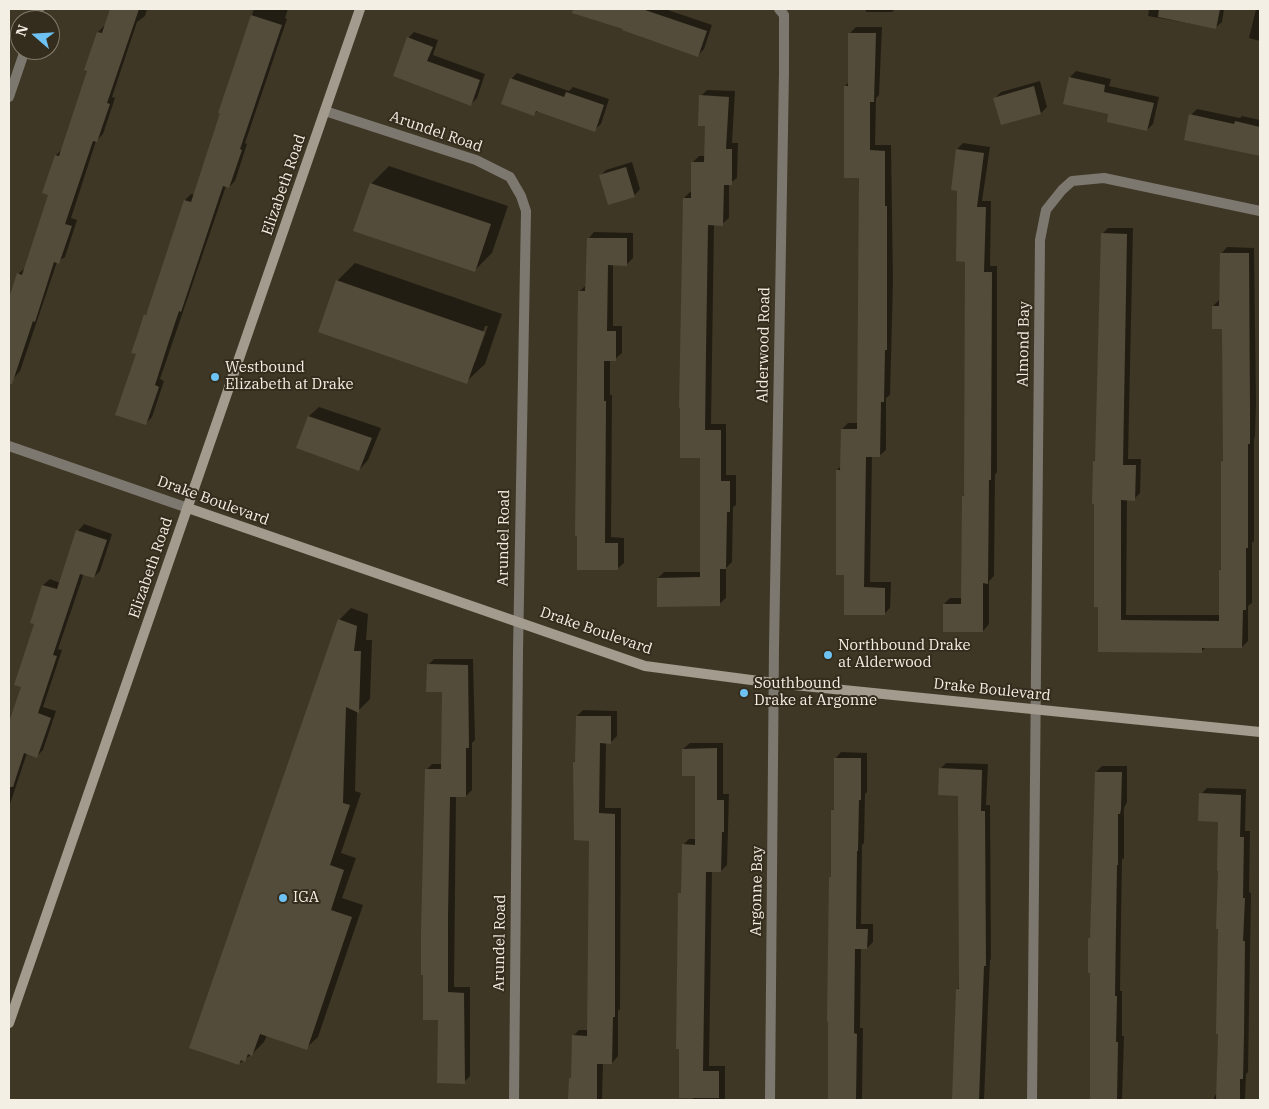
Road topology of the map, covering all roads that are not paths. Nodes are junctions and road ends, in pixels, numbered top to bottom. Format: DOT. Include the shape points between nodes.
graph roads {
  1 [pos="360,9"];
  2 [pos="779,9"];
  3 [pos="22,60"];
  4 [pos="9,97"];
  5 [pos="325,111"];
  6 [pos="1260,211"];
  7 [pos="9,446"];
  8 [pos="188,508"];
  9 [pos="518,621"];
  10 [pos="774,683"];
  11 [pos="1036,709"];
  12 [pos="1260,732"];
  13 [pos="9,1023"];
  14 [pos="514,1100"];
  15 [pos="770,1100"];
  16 [pos="1032,1100"];
  1 -- 5 [label="street, Elizabeth Road"];
  2 -- 10 [label="street, Alderwood Road" via="784,15 784,72"];
  3 -- 4 [label="street"];
  5 -- 8 [label="street, Elizabeth Road"];
  5 -- 9 [label="street, Arundel Road" via="476,160 510,177 522,196 526,210"];
  6 -- 11 [label="street, Almond Bay" via="1104,178 1072,181 1046,210 1040,240"];
  7 -- 8 [label="street, Drake Boulevard"];
  8 -- 9 [label="street, Drake Boulevard"];
  8 -- 13 [label="street, Elizabeth Road"];
  9 -- 10 [label="street, Drake Boulevard" via="645,666"];
  9 -- 14 [label="street, Arundel Road"];
  10 -- 11 [label="street, Drake Boulevard"];
  10 -- 15 [label="street, Argonne Bay"];
  11 -- 12 [label="street, Drake Boulevard"];
  11 -- 16 [label="street"];
}
